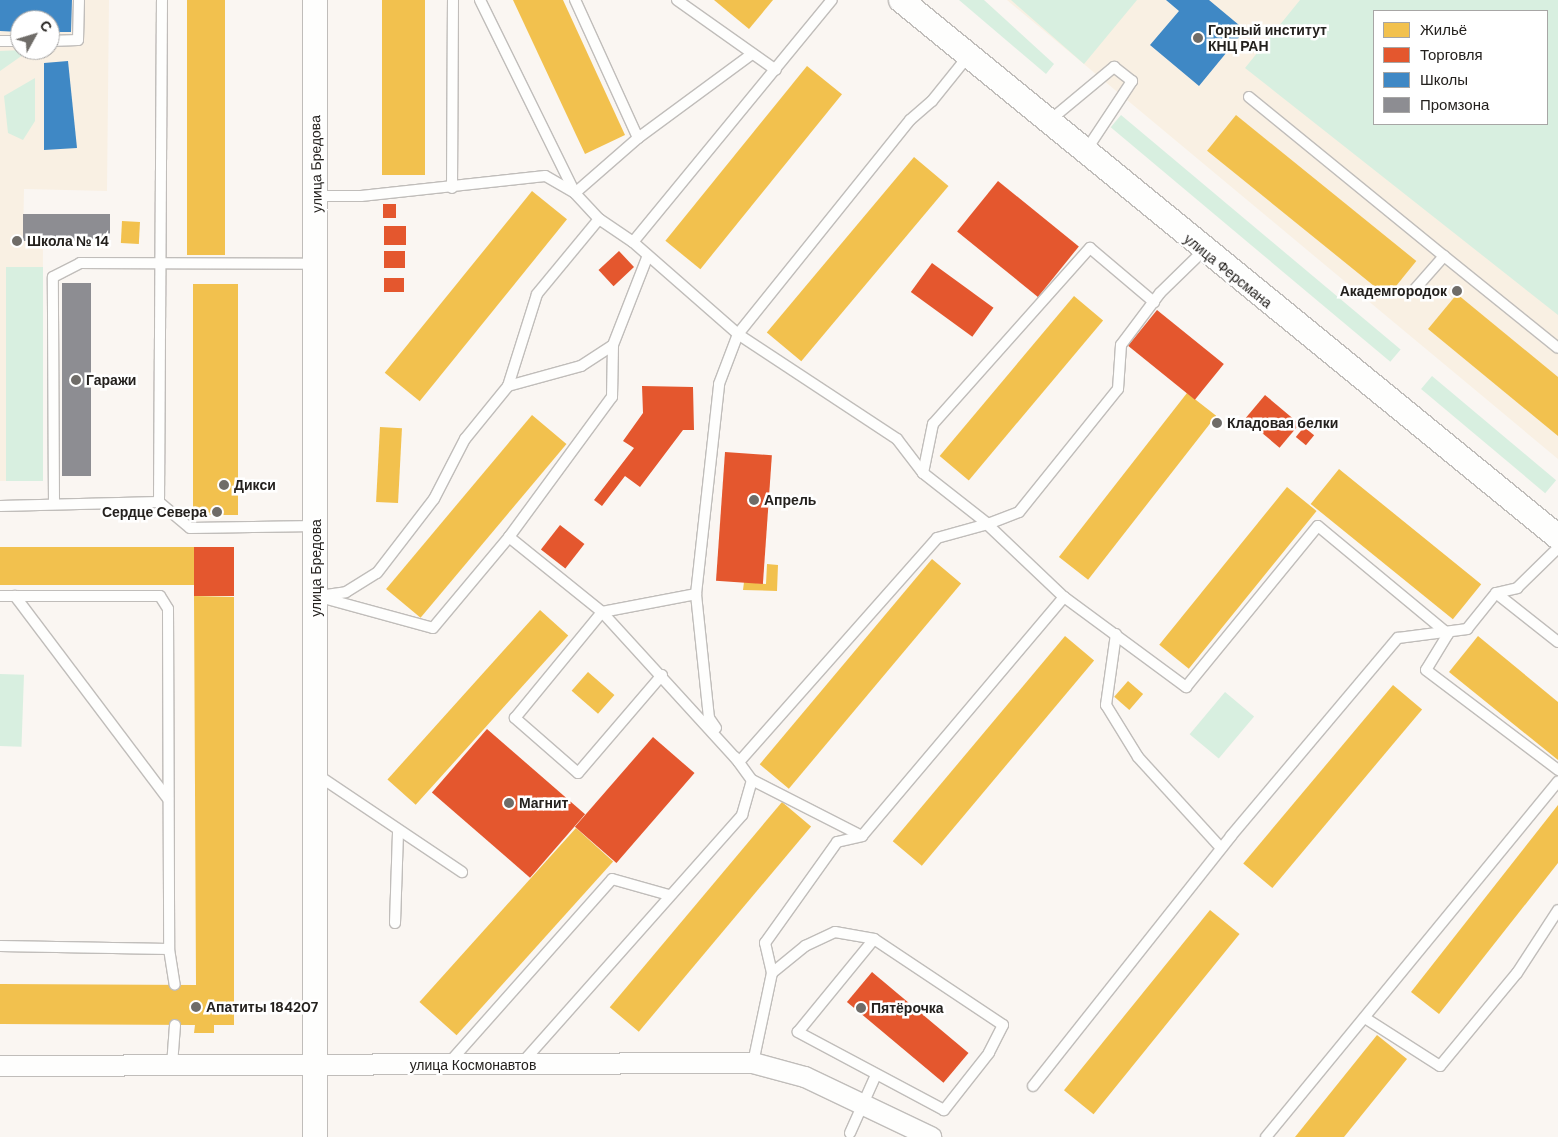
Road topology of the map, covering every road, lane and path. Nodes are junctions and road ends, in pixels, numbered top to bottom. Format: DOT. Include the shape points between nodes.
graph roads {
  1 [pos="79,0"];
  2 [pos="162,0"];
  3 [pos="315,0"];
  4 [pos="453,0"];
  5 [pos="480,0"];
  6 [pos="575,0"];
  7 [pos="677,0"];
  8 [pos="832,0"];
  9 [pos="901,0"];
  10 [pos="60,41"];
  11 [pos="752,54"];
  12 [pos="969,55"];
  13 [pos="776,70"];
  14 [pos="1249,97"];
  15 [pos="1047,122"];
  16 [pos="638,138"];
  17 [pos="1084,153"];
  18 [pos="452,188"];
  19 [pos="575,193"];
  20 [pos="317,196"];
  21 [pos="599,219"];
  22 [pos="633,242"];
  23 [pos="1203,251"];
  24 [pos="1444,256"];
  25 [pos="647,258"];
  26 [pos="318,264"];
  27 [pos="162,266"];
  28 [pos="1416,289"];
  29 [pos="1154,302"];
  30 [pos="738,334"];
  31 [pos="613,345"];
  32 [pos="1558,348"];
  33 [pos="508,386"];
  34 [pos="923,472"];
  35 [pos="159,502"];
  36 [pos="54,504"];
  37 [pos="0,506"];
  38 [pos="988,524"];
  39 [pos="316,526"];
  40 [pos="508,537"];
  41 [pos="1558,537"];
  42 [pos="1558,548"];
  43 [pos="1496,593"];
  44 [pos="696,594"];
  45 [pos="0,596"];
  46 [pos="15,596"];
  47 [pos="316,596"];
  48 [pos="1064,597"];
  49 [pos="602,612"];
  50 [pos="1116,634"];
  51 [pos="1448,634"];
  52 [pos="1558,642"];
  53 [pos="662,675"];
  54 [pos="739,762"];
  55 [pos="1558,770"];
  56 [pos="315,773"];
  57 [pos="752,780"];
  58 [pos="1558,781"];
  59 [pos="168,799"];
  60 [pos="398,831"];
  61 [pos="862,836"];
  62 [pos="1221,848"];
  63 [pos="462,872"];
  64 [pos="669,895"];
  65 [pos="1558,910"];
  66 [pos="395,922"];
  67 [pos="874,939"];
  68 [pos="0,946"];
  69 [pos="169,949"];
  70 [pos="772,973"];
  71 [pos="175,985"];
  72 [pos="1365,1018"];
  73 [pos="175,1025"];
  74 [pos="753,1063"];
  75 [pos="172,1065"];
  76 [pos="315,1065"];
  77 [pos="448,1065"];
  78 [pos="521,1065"];
  79 [pos="0,1066"];
  80 [pos="876,1075"];
  81 [pos="1033,1086"];
  82 [pos="863,1104"];
  83 [pos="850,1133"];
  84 [pos="315,1137"];
  85 [pos="930,1137"];
  86 [pos="1266,1137"];
  1 -- 10 [label="lane" via="78,40"];
  2 -- 27 [label="lane"];
  3 -- 20 [label="street, улица Бредова"];
  4 -- 18 [label="lane"];
  5 -- 19 [label="lane"];
  6 -- 16 [label="lane"];
  7 -- 11 [label="lane"];
  8 -- 13 [label="lane"];
  9 -- 12 [label="street, улица Ферсмана"];
  11 -- 13 [label="lane"];
  11 -- 16 [label="lane"];
  12 -- 15 [label="street, улица Ферсмана"];
  12 -- 30 [label="lane" via="932,101 910,120"];
  13 -- 22 [label="lane"];
  14 -- 24 [label="lane"];
  15 -- 17 [label="street, улица Ферсмана"];
  15 -- 17 [label="lane" via="1114,68 1132,81"];
  16 -- 19 [label="lane"];
  17 -- 23 [label="street, улица Ферсмана"];
  18 -- 19 [label="lane" via="545,176"];
  18 -- 20 [label="lane"];
  19 -- 21 [label="lane"];
  20 -- 26 [label="street, улица Бредова"];
  21 -- 22 [label="lane"];
  21 -- 33 [label="lane" via="537,294"];
  22 -- 25 [label="lane"];
  23 -- 29 [label="lane"];
  23 -- 41 [label="street, улица Ферсмана"];
  24 -- 28 [label="lane"];
  24 -- 32 [label="lane"];
  25 -- 30 [label="lane"];
  25 -- 31 [label="lane"];
  26 -- 27 [label="lane"];
  26 -- 39 [label="street, улица Бредова"];
  27 -- 35 [label="lane"];
  27 -- 36 [label="lane" via="80,263 53,277"];
  29 -- 34 [label="lane" via="1090,248 933,424"];
  29 -- 38 [label="lane" via="1121,345 1118,389 1019,512"];
  30 -- 34 [label="lane" via="897,439"];
  30 -- 44 [label="lane" via="719,384"];
  31 -- 33 [label="lane" via="581,366"];
  31 -- 40 [label="lane" via="612,397"];
  33 -- 47 [label="lane" via="465,439 434,499 377,572 346,592"];
  34 -- 38 [label="lane"];
  35 -- 36 [label="lane"];
  35 -- 39 [label="lane" via="190,528"];
  36 -- 37 [label="lane"];
  38 -- 48 [label="lane"];
  38 -- 54 [label="lane" via="937,538"];
  39 -- 47 [label="street, улица Бредова"];
  40 -- 47 [label="lane" via="433,628"];
  40 -- 49 [label="lane"];
  42 -- 43 [label="lane" via="1517,588"];
  43 -- 51 [label="lane" via="1467,629"];
  43 -- 52 [label="lane"];
  44 -- 49 [label="lane"];
  44 -- 54 [label="lane" via="709,718"];
  45 -- 46 [label="lane"];
  46 -- 59 [label="lane"];
  46 -- 59 [label="lane" via="160,596 168,609"];
  47 -- 56 [label="street, улица Бредова"];
  48 -- 50 [label="lane"];
  48 -- 61 [label="lane"];
  49 -- 53 [label="lane"];
  49 -- 53 [label="lane" via="515,718 578,773"];
  50 -- 51 [label="lane" via="1186,687 1318,526"];
  50 -- 62 [label="lane" via="1106,704 1138,757"];
  51 -- 55 [label="lane" via="1426,670"];
  51 -- 62 [label="lane" via="1398,638"];
  53 -- 54 [label="lane"];
  54 -- 57 [label="lane"];
  56 -- 60 [label="lane"];
  56 -- 76 [label="street, улица Бредова"];
  57 -- 61 [label="lane"];
  57 -- 64 [label="lane" via="742,815"];
  58 -- 72 [label="lane" via="1369,1006"];
  59 -- 69 [label="lane"];
  60 -- 63 [label="lane"];
  60 -- 66 [label="lane"];
  61 -- 70 [label="lane" via="837,842 796,893 765,942"];
  62 -- 81 [label="lane"];
  64 -- 77 [label="lane" via="612,879"];
  64 -- 78 [label="lane"];
  65 -- 72 [label="lane" via="1517,973 1440,1066"];
  67 -- 70 [label="lane" via="835,932 805,946"];
  67 -- 80 [label="lane" via="798,1032"];
  67 -- 80 [label="lane" via="1003,1025 989,1054 944,1110"];
  68 -- 69 [label="lane"];
  69 -- 71 [label="lane"];
  70 -- 74 [label="lane"];
  72 -- 86 [label="lane"];
  73 -- 75 [label="lane"];
  74 -- 78 [label="street, улица Космонавтов"];
  74 -- 82 [label="street, улица Космонавтов" via="805,1077"];
  75 -- 76 [label="street, улица Космонавтов"];
  75 -- 79 [label="street, улица Космонавтов"];
  76 -- 77 [label="street, улица Космонавтов"];
  76 -- 84 [label="street, улица Бредова"];
  77 -- 78 [label="street, улица Космонавтов"];
  80 -- 82 [label="lane"];
  82 -- 83 [label="lane"];
  82 -- 85 [label="street, улица Космонавтов"];
}
